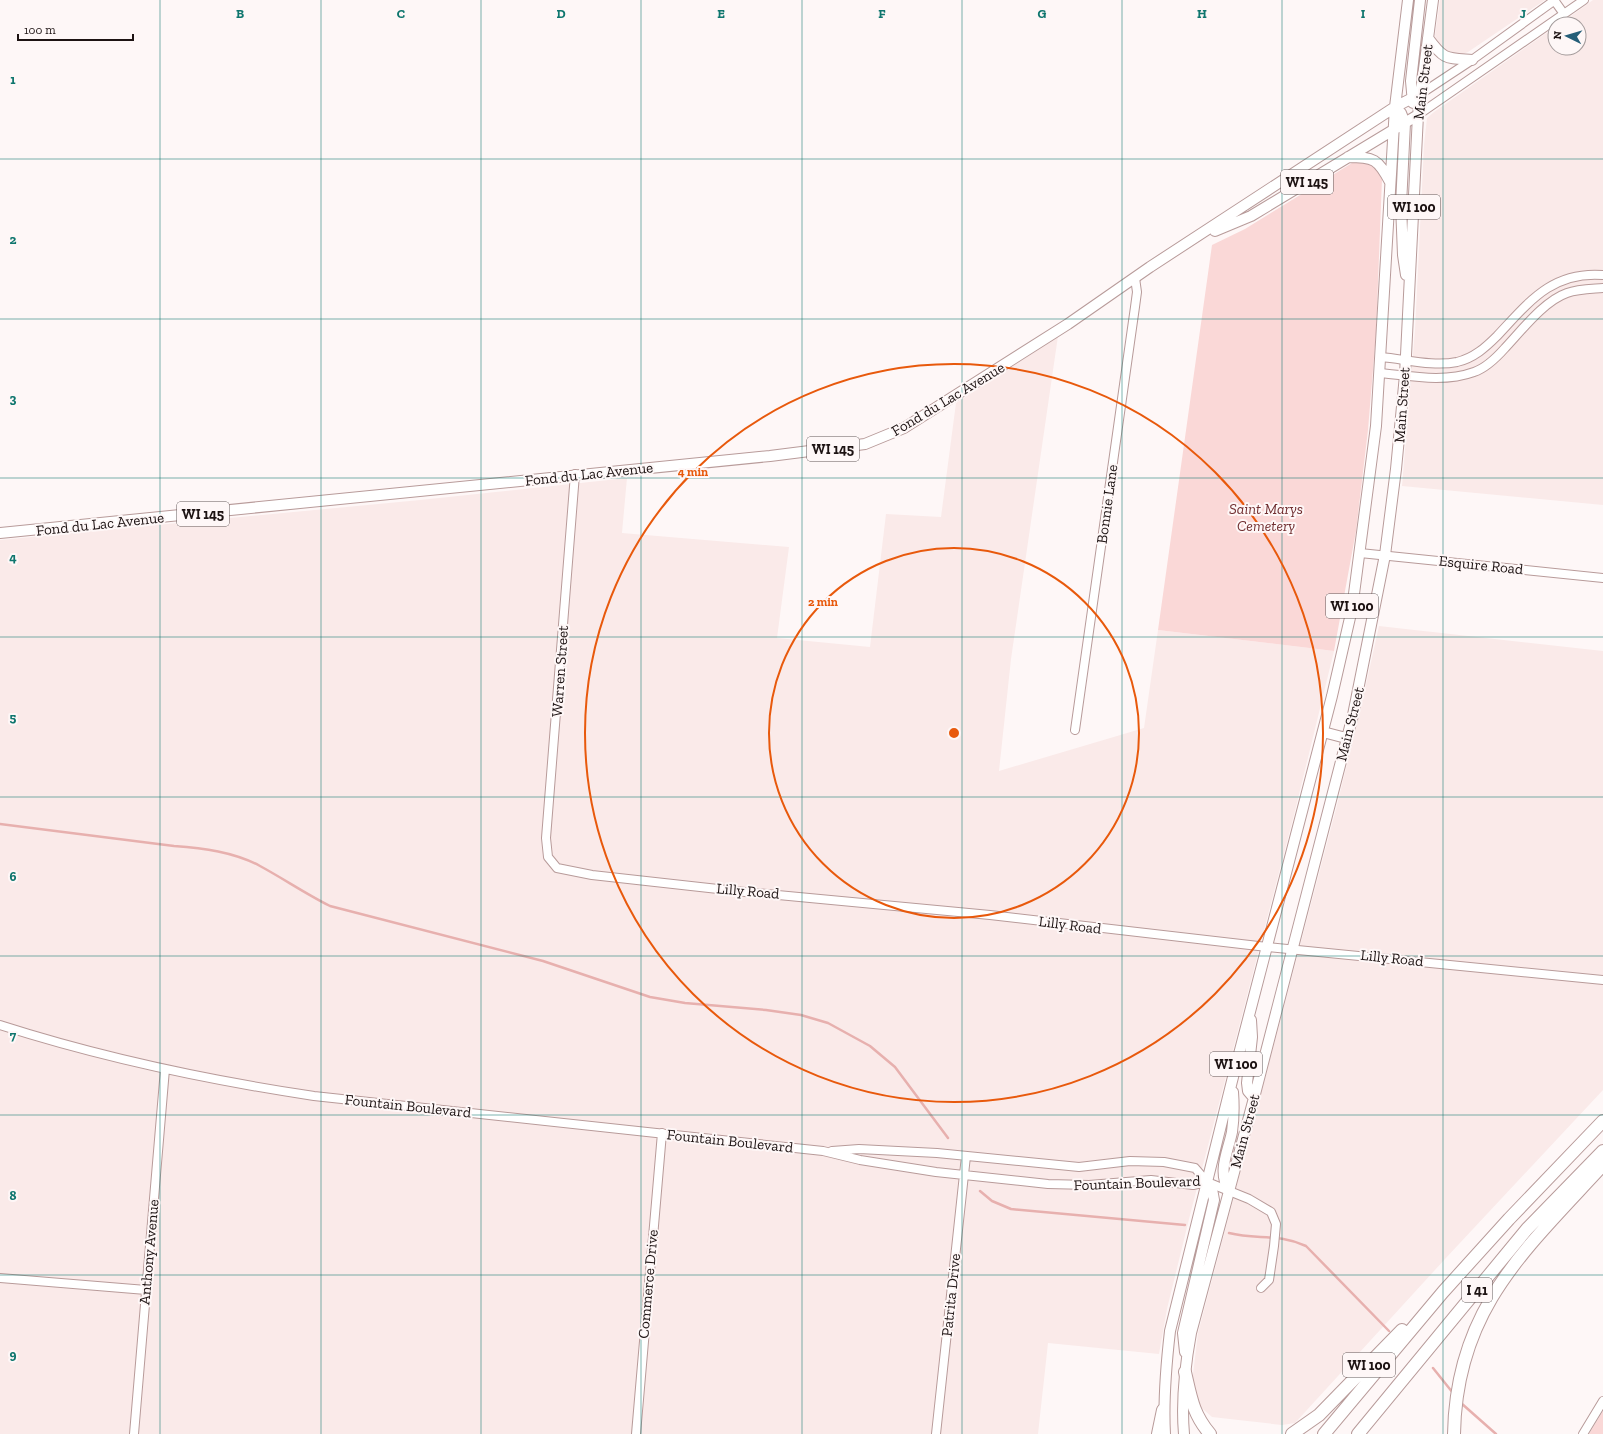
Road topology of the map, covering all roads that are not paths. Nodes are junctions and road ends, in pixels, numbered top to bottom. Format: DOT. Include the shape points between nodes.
graph roads {
  1 [pos="1408,0"];
  2 [pos="1420,0"];
  3 [pos="1433,0"];
  4 [pos="1555,0"];
  5 [pos="1584,0"];
  6 [pos="1564,14"];
  7 [pos="1428,38"];
  8 [pos="1472,60"];
  9 [pos="1422,93"];
  10 [pos="1411,99"];
  11 [pos="1395,107"];
  12 [pos="1418,115"];
  13 [pos="1405,123"];
  14 [pos="1394,130"];
  15 [pos="1348,157"];
  16 [pos="1391,184"];
  17 [pos="1193,240"];
  18 [pos="1603,275"];
  19 [pos="1135,278"];
  20 [pos="1603,288"];
  21 [pos="1537,296"];
  22 [pos="1409,298"];
  23 [pos="1546,307"];
  24 [pos="1492,341"];
  25 [pos="1502,351"];
  26 [pos="1381,357"];
  27 [pos="1405,359"];
  28 [pos="1380,373"];
  29 [pos="1405,375"];
  30 [pos="575,474"];
  31 [pos="0,534"];
  32 [pos="1360,553"];
  33 [pos="1385,555"];
  34 [pos="1603,578"];
  35 [pos="1075,730"];
  36 [pos="1323,732"];
  37 [pos="1346,738"];
  38 [pos="554,865"];
  39 [pos="1267,947"];
  40 [pos="1291,950"];
  41 [pos="1603,980"];
  42 [pos="1250,1012"];
  43 [pos="0,1025"];
  44 [pos="165,1069"];
  45 [pos="1232,1081"];
  46 [pos="1254,1098"];
  47 [pos="1603,1121"];
  48 [pos="662,1133"];
  49 [pos="823,1151"];
  50 [pos="1603,1151"];
  51 [pos="966,1156"];
  52 [pos="1603,1165"];
  53 [pos="964,1175"];
  54 [pos="1207,1182"];
  55 [pos="1229,1191"];
  56 [pos="0,1278"];
  57 [pos="1260,1288"];
  58 [pos="146,1290"];
  59 [pos="1443,1292"];
  60 [pos="1186,1366"];
  61 [pos="1603,1401"];
  62 [pos="1164,1410"];
  63 [pos="134,1434"];
  64 [pos="636,1434"];
  65 [pos="936,1434"];
  66 [pos="1158,1434"];
  67 [pos="1165,1434"];
  68 [pos="1184,1434"];
  69 [pos="1210,1434"];
  70 [pos="1292,1434"];
  71 [pos="1324,1434"];
  72 [pos="1358,1434"];
  73 [pos="1454,1434"];
  74 [pos="1583,1434"];
  1 -- 11 [label="main road, Main Street / WI 100"];
  2 -- 10 [label="main road"];
  3 -- 7 [label="main road, Main Street / WI 100"];
  4 -- 6 [label="street"];
  4 -- 8 [label="street"];
  5 -- 6 [label="street"];
  6 -- 12 [label="street"];
  7 -- 8 [label="main road" via="1442,56 1448,59"];
  7 -- 9 [label="main road, Main Street / WI 100"];
  8 -- 9 [label="street"];
  9 -- 10 [label="main road, Fond du Lac Avenue"];
  9 -- 12 [label="main road, Main Street / WI 100"];
  10 -- 11 [label="main road, Fond du Lac Avenue"];
  10 -- 12 [label="main road"];
  11 -- 13 [label="main road"];
  11 -- 14 [label="main road, Main Street / WI 100"];
  11 -- 17 [label="main road, Fond du Lac Avenue / WI 145"];
  12 -- 13 [label="main road, Fond du Lac Avenue / WI 145"];
  12 -- 22 [label="main road, Main Street / WI 100"];
  13 -- 14 [label="main road, Fond du Lac Avenue / WI 145"];
  13 -- 22 [label="main road" via="1401,205 1403,255"];
  14 -- 15 [label="main road, Fond du Lac Avenue / WI 145"];
  14 -- 16 [label="main road, Main Street / WI 100"];
  15 -- 16 [label="main road" via="1371,158 1382,166"];
  15 -- 17 [label="main road, Fond du Lac Avenue / WI 145" via="1251,216"];
  16 -- 26 [label="main road, Main Street / WI 100"];
  17 -- 19 [label="main road, Fond du Lac Avenue / WI 145"];
  18 -- 21 [label="street" via="1572,276 1548,287"];
  19 -- 30 [label="main road, Fond du Lac Avenue / WI 145" via="920,419 872,442 842,448"];
  19 -- 35 [label="street, Bonnie Lane" via="1137,292"];
  20 -- 23 [label="street" via="1566,293"];
  21 -- 23 [label="street"];
  21 -- 24 [label="street"];
  22 -- 27 [label="main road, Main Street / WI 100"];
  23 -- 25 [label="street"];
  24 -- 25 [label="street"];
  24 -- 27 [label="street" via="1472,357 1457,362 1439,363"];
  25 -- 29 [label="street" via="1476,372 1457,377"];
  26 -- 27 [label="street"];
  26 -- 28 [label="main road, Main Street / WI 100"];
  27 -- 29 [label="main road, Main Street / WI 100"];
  28 -- 29 [label="street"];
  28 -- 32 [label="main road, Main Street / WI 100" via="1372,465"];
  29 -- 33 [label="main road, Main Street / WI 100"];
  30 -- 31 [label="main road, Fond du Lac Avenue / WI 145"];
  30 -- 38 [label="street, Warren Street" via="546,838 548,857"];
  32 -- 33 [label="street, Esquire Road"];
  32 -- 36 [label="main road, Main Street / WI 100" via="1352,609"];
  33 -- 34 [label="street, Esquire Road"];
  33 -- 37 [label="main road, Main Street / WI 100" via="1360,686"];
  36 -- 37 [label="main road"];
  36 -- 39 [label="main road, Main Street / WI 100"];
  37 -- 40 [label="main road, Main Street / WI 100"];
  38 -- 39 [label="street, Lilly Road" via="560,870 599,876 990,915"];
  39 -- 40 [label="street, Lilly Road"];
  39 -- 42 [label="main road, Main Street / WI 100"];
  40 -- 41 [label="street, Lilly Road"];
  40 -- 46 [label="main road, Main Street / WI 100"];
  42 -- 45 [label="main road, Main Street / WI 100"];
  42 -- 46 [label="main road" via="1252,1037 1247,1083 1248,1091"];
  43 -- 44 [label="street, Fountain Boulevard" via="76,1048"];
  44 -- 48 [label="street, Fountain Boulevard" via="314,1096"];
  44 -- 58 [label="street, Anthony Avenue"];
  45 -- 54 [label="main road, Main Street / WI 100"];
  45 -- 55 [label="main road" via="1232,1131 1223,1174 1224,1184"];
  46 -- 55 [label="main road, Main Street / WI 100"];
  47 -- 59 [label="highway, I 41"];
  48 -- 49 [label="street, Fountain Boulevard"];
  48 -- 64 [label="street, Commerce Drive"];
  49 -- 51 [label="street, Fountain Boulevard" via="860,1149"];
  49 -- 53 [label="street, Fountain Boulevard" via="860,1160"];
  50 -- 72 [label="highway, I 41" via="1527,1229"];
  51 -- 53 [label="street, Patrita Drive"];
  51 -- 54 [label="street, Fountain Boulevard" via="1079,1167 1164,1162 1195,1168"];
  52 -- 73 [label="highway" via="1531,1244 1491,1296 1469,1343 1456,1396"];
  53 -- 54 [label="street, Fountain Boulevard" via="1065,1185 1151,1180 1193,1185"];
  53 -- 65 [label="street, Patrita Drive"];
  54 -- 55 [label="street"];
  54 -- 60 [label="main road" via="1212,1189 1214,1200 1183,1333"];
  54 -- 62 [label="main road, Main Street / WI 100" via="1170,1331 1165,1370"];
  55 -- 57 [label="street" via="1264,1206 1271,1212 1276,1228 1274,1246 1269,1280"];
  55 -- 60 [label="main road, Main Street / WI 100" via="1191,1333"];
  56 -- 58 [label="street"];
  58 -- 63 [label="street, Anthony Avenue"];
  59 -- 70 [label="highway, WI 100" via="1408,1323 1319,1415"];
  59 -- 71 [label="highway, I 41"];
  60 -- 68 [label="main road, Main Street / WI 100"];
  60 -- 69 [label="highway, WI 100" via="1193,1406"];
  61 -- 74 [label="street"];
  62 -- 66 [label="highway"];
  62 -- 67 [label="main road, Main Street / WI 100"];
}
